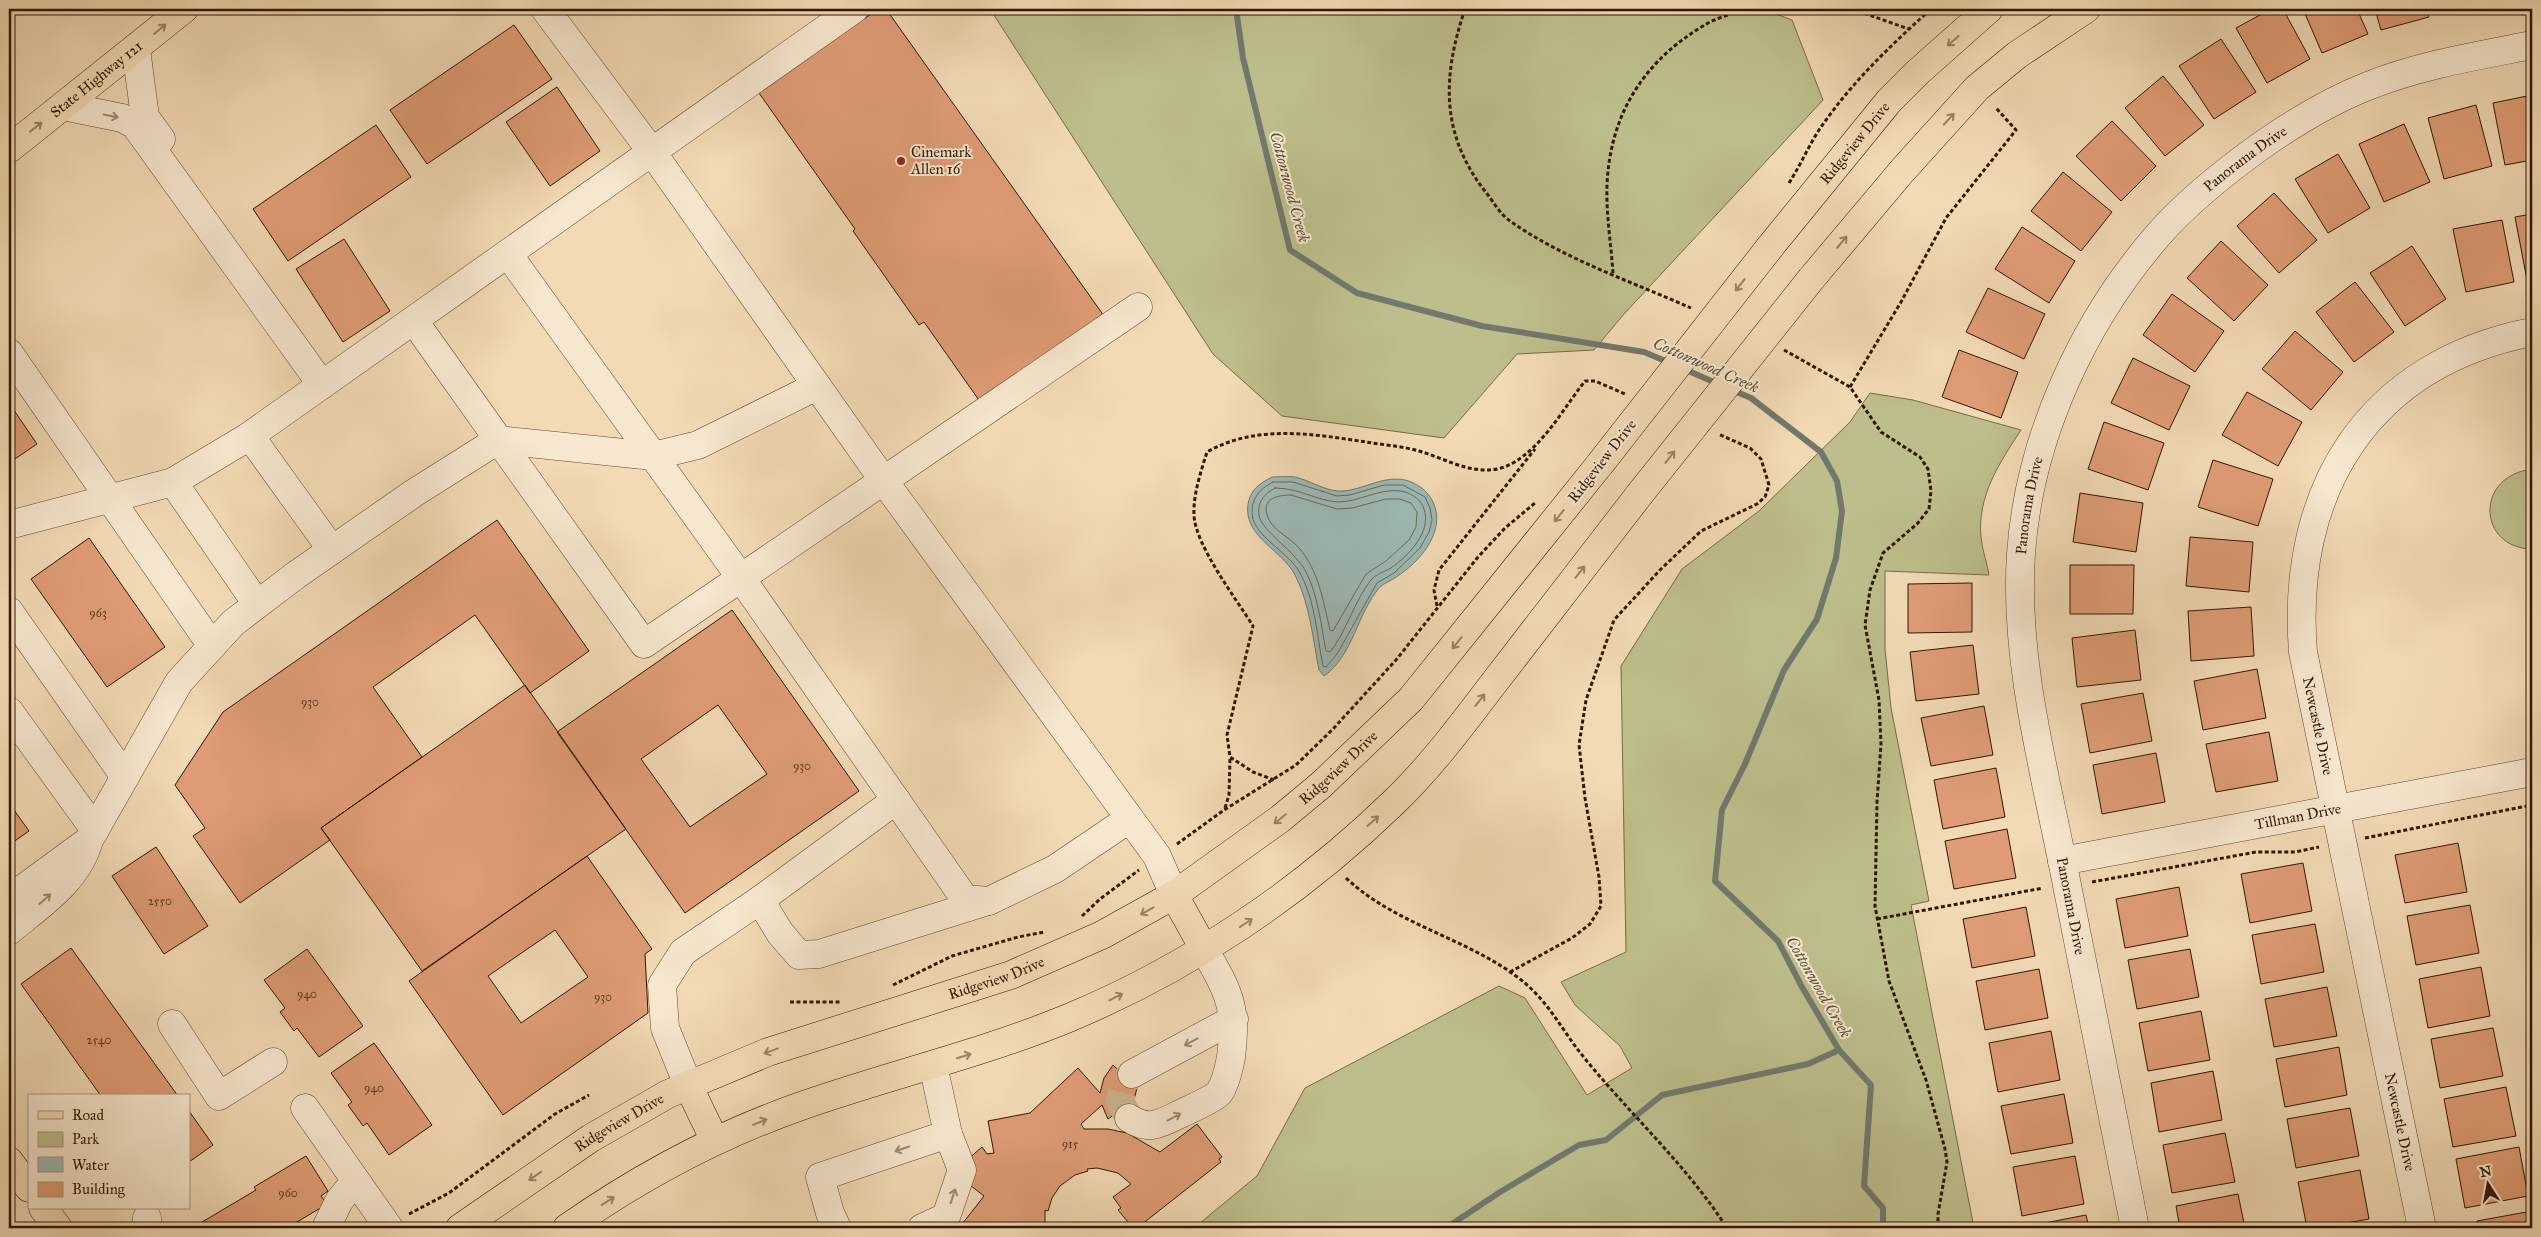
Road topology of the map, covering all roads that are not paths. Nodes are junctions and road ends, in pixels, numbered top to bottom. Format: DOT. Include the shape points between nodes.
graph roads {
  1 [pos="184,9"];
  2 [pos="545,9"];
  3 [pos="854,9"];
  4 [pos="1990,9"];
  5 [pos="2086,9"];
  6 [pos="2532,45"];
  7 [pos="136,49"];
  8 [pos="63,106"];
  9 [pos="9,149"];
  10 [pos="652,152"];
  11 [pos="508,254"];
  12 [pos="1138,307"];
  13 [pos="414,321"];
  14 [pos="2532,332"];
  15 [pos="9,353"];
  16 [pos="327,382"];
  17 [pos="817,386"];
  18 [pos="250,436"];
  19 [pos="498,440"];
  20 [pos="653,456"];
  21 [pos="884,481"];
  22 [pos="173,482"];
  23 [pos="109,498"];
  24 [pos="9,525"];
  25 [pos="332,550"];
  26 [pos="741,578"];
  27 [pos="257,604"];
  28 [pos="9,612"];
  29 [pos="212,646"];
  30 [pos="9,711"];
  31 [pos="2532,772"];
  32 [pos="125,777"];
  33 [pos="896,800"];
  34 [pos="2336,811"];
  35 [pos="1129,819"];
  36 [pos="92,835"];
  37 [pos="2065,872"];
  38 [pos="1174,895"];
  39 [pos="9,899"];
  40 [pos="760,900"];
  41 [pos="990,901"];
  42 [pos="9,932"];
  43 [pos="1204,949"];
  44 [pos="1234,1019"];
  45 [pos="172,1024"];
  46 [pos="273,1062"];
  47 [pos="933,1065"];
  48 [pos="1132,1074"];
  49 [pos="688,1085"];
  50 [pos="305,1108"];
  51 [pos="1129,1118"];
  52 [pos="948,1134"];
  53 [pos="715,1141"];
  54 [pos="9,1160"];
  55 [pos="355,1181"];
  56 [pos="28,1184"];
  57 [pos="44,1210"];
  58 [pos="387,1226"];
  59 [pos="58,1228"];
  60 [pos="326,1228"];
  61 [pos="460,1228"];
  62 [pos="567,1228"];
  63 [pos="837,1228"];
  64 [pos="922,1228"];
  65 [pos="2136,1228"];
  66 [pos="2422,1228"];
  7 -- 1 [label="main road, State Highway 121, one-way"];
  2 -- 10 [label="street"];
  3 -- 10 [label="street"];
  4 -- 38 [label="main road, Ridgeview Drive, one-way, bridge" via="1889,101 1411,699 1280,820"];
  43 -- 5 [label="main road, one-way, bridge" via="1298,885 1394,802 1458,728 1811,279 1902,171 1977,88 2017,55"];
  6 -- 37 [label="street, Panorama Drive" via="2408,72 2323,107 2280,133 2197,196 2159,234 2095,323 2049,424 2029,495 2021,555 2022,623 2036,737"];
  7 -- 8 [label="main road, State Highway 121"];
  7 -- 16 [label="street" via="145,117"];
  9 -- 8 [label="main road, State Highway 121, one-way"];
  8 -- 16 [label="street, one-way" via="122,118 134,125"];
  10 -- 11 [label="street"];
  10 -- 17 [label="street"];
  11 -- 13 [label="street"];
  11 -- 20 [label="street"];
  12 -- 21 [label="street"];
  13 -- 16 [label="street"];
  13 -- 19 [label="street"];
  14 -- 34 [label="street, Newcastle Drive" via="2482,344 2442,362 2406,384 2374,414 2351,442 2330,478 2304,560 2300,612 2303,652"];
  15 -- 23 [label="street"];
  16 -- 18 [label="street"];
  17 -- 20 [label="street" via="698,446"];
  17 -- 21 [label="street"];
  18 -- 22 [label="street"];
  18 -- 25 [label="street"];
  19 -- 20 [label="street"];
  19 -- 25 [label="street"];
  19 -- 26 [label="street" via="644,644"];
  20 -- 26 [label="street"];
  21 -- 26 [label="street"];
  21 -- 35 [label="street"];
  22 -- 23 [label="street"];
  22 -- 27 [label="street"];
  23 -- 24 [label="street"];
  23 -- 29 [label="street"];
  25 -- 27 [label="street"];
  26 -- 33 [label="street"];
  27 -- 29 [label="street"];
  28 -- 32 [label="street"];
  29 -- 32 [label="street" via="179,682"];
  30 -- 36 [label="street"];
  31 -- 34 [label="street, Tillman Drive"];
  32 -- 36 [label="street"];
  33 -- 40 [label="street"];
  33 -- 41 [label="street" via="964,898"];
  34 -- 37 [label="street, Tillman Drive"];
  34 -- 66 [label="street, Newcastle Drive"];
  35 -- 38 [label="street" via="1157,856"];
  35 -- 41 [label="street" via="1055,869"];
  36 -- 39 [label="street"];
  42 -- 36 [label="street, one-way" via="72,876"];
  37 -- 65 [label="street, Panorama Drive"];
  38 -- 43 [label="main road"];
  38 -- 49 [label="main road, Ridgeview Drive, one-way" via="1102,935 1011,975 797,1042"];
  40 -- 41 [label="street" via="780,933 799,955 819,954"];
  40 -- 49 [label="street" via="683,952 662,986 665,1028"];
  43 -- 44 [label="street" via="1230,998"];
  47 -- 43 [label="main road, one-way" via="1072,1017"];
  44 -- 48 [label="street, one-way"];
  51 -- 44 [label="street, one-way" via="1138,1124 1158,1126 1218,1093 1228,1072"];
  45 -- 46 [label="street" via="219,1096"];
  47 -- 52 [label="street"];
  53 -- 47 [label="main road, one-way" via="800,1106"];
  49 -- 53 [label="main road"];
  49 -- 61 [label="main road, Ridgeview Drive, one-way" via="591,1138"];
  50 -- 55 [label="street"];
  52 -- 63 [label="street, one-way" via="820,1177"];
  64 -- 52 [label="street, one-way" via="946,1217 962,1170"];
  62 -- 53 [label="main road, one-way" via="624,1190"];
  54 -- 56 [label="main road"];
  55 -- 58 [label="street"];
  55 -- 60 [label="street" via="339,1201"];
  57 -- 59 [label="main road"];
}
